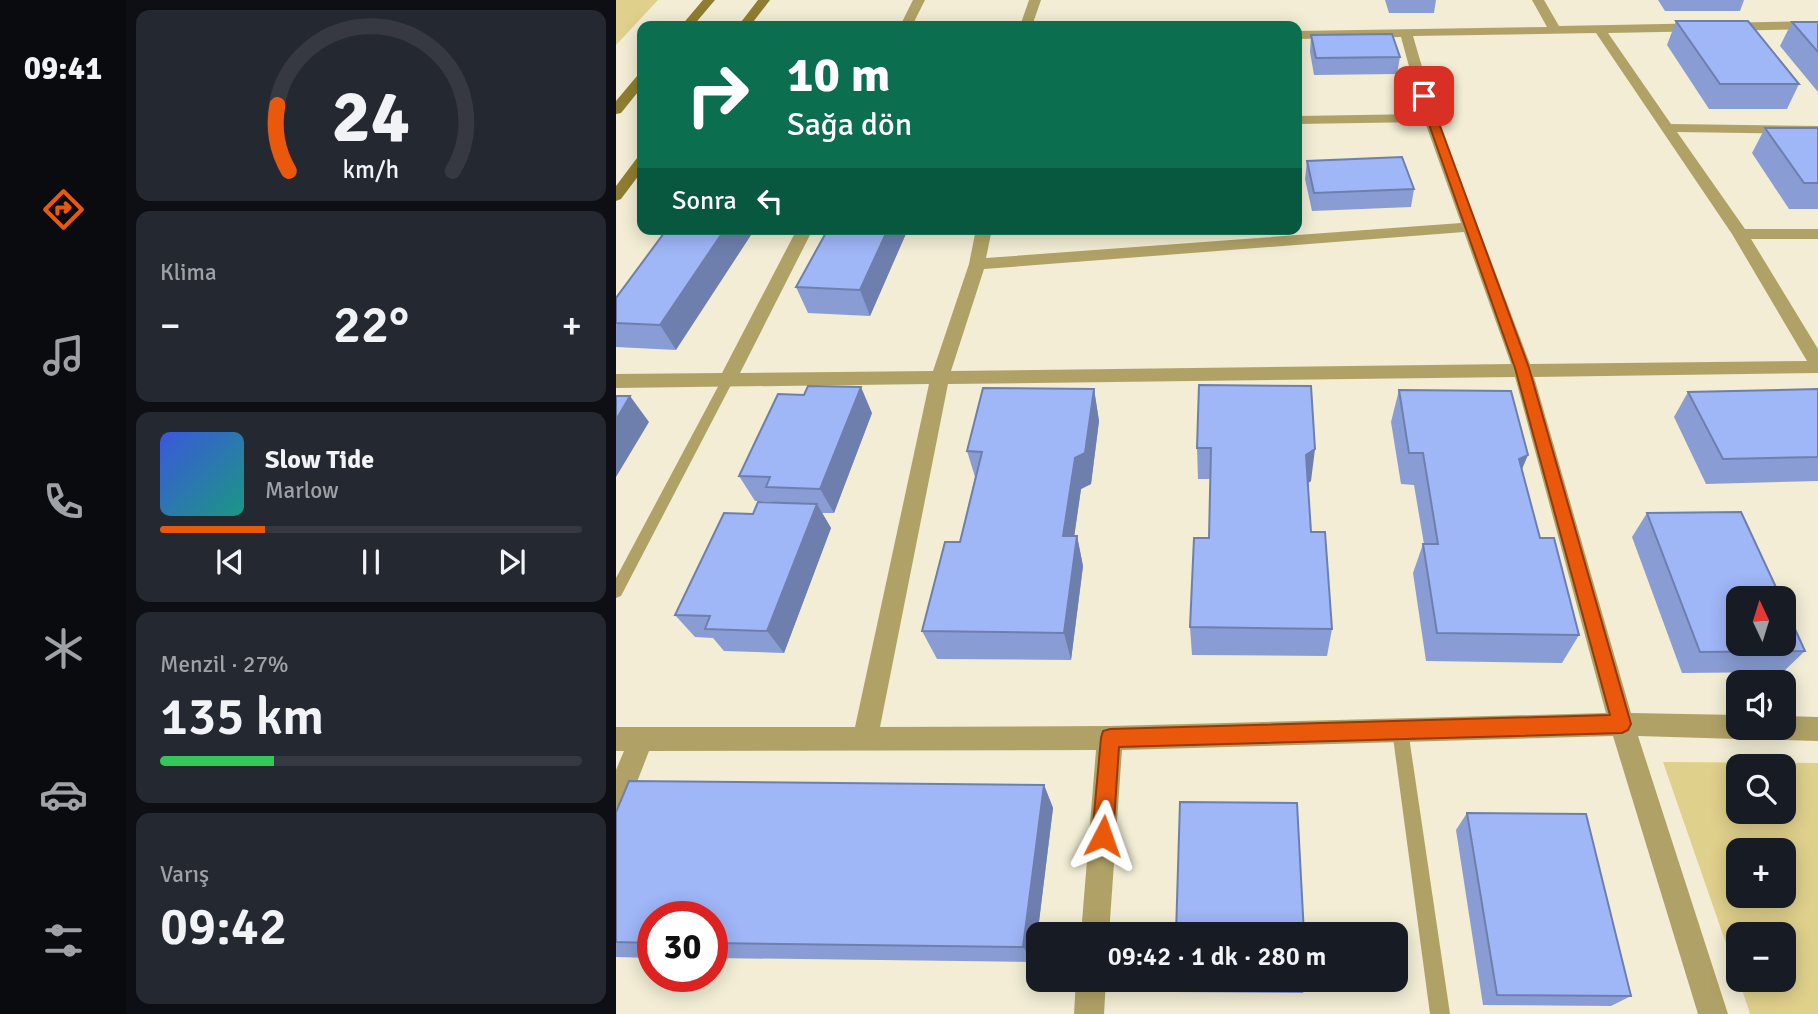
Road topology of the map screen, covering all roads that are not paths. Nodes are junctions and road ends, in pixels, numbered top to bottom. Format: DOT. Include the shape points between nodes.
graph roads {
  1 [pos="709,0"];
  2 [pos="764,0"];
  3 [pos="919,0"];
  4 [pos="1035,0"];
  5 [pos="1538,0"];
  6 [pos="691,21"];
  7 [pos="748,21"];
  8 [pos="908,21"];
  9 [pos="1028,21"];
  10 [pos="1818,25"];
  11 [pos="1555,30"];
  12 [pos="1600,30"];
  13 [pos="1406,32"];
  14 [pos="1302,34"];
  15 [pos="637,85"];
  16 [pos="616,110"];
  17 [pos="1430,118"];
  18 [pos="1302,120"];
  19 [pos="1667,128"];
  20 [pos="1818,130"];
  21 [pos="637,168"];
  22 [pos="616,195"];
  23 [pos="1470,227"];
  24 [pos="1740,233"];
  25 [pos="1818,234"];
  26 [pos="802,235"];
  27 [pos="983,235"];
  28 [pos="977,264"];
  29 [pos="1818,365"];
  30 [pos="1522,368"];
  31 [pos="940,377"];
  32 [pos="616,381"];
  33 [pos="727,381"];
  34 [pos="616,592"];
  35 [pos="1622,724"];
  36 [pos="1726,727"];
  37 [pos="1796,728"];
  38 [pos="1818,729"];
  39 [pos="1400,730"];
  40 [pos="1110,738"];
  41 [pos="628,739"];
  42 [pos="865,739"];
  43 [pos="616,804"];
  44 [pos="1096,922"];
  45 [pos="1090,992"];
  46 [pos="1089,1014"];
  47 [pos="1440,1014"];
  48 [pos="1713,1014"];
  1 -- 6 [label="main road"];
  2 -- 7 [label="main road"];
  3 -- 8 [label="street"];
  4 -- 9 [label="street"];
  5 -- 11 [label="street"];
  10 -- 12 [label="street"];
  11 -- 12 [label="street"];
  11 -- 13 [label="street"];
  12 -- 19 [label="street"];
  13 -- 14 [label="street"];
  13 -- 17 [label="street"];
  15 -- 16 [label="main road"];
  17 -- 18 [label="street"];
  17 -- 23 [label="street"];
  19 -- 20 [label="street"];
  19 -- 24 [label="street"];
  21 -- 22 [label="main road"];
  23 -- 28 [label="street"];
  23 -- 30 [label="street"];
  24 -- 25 [label="street"];
  24 -- 29 [label="street"];
  26 -- 33 [label="street"];
  27 -- 28 [label="street"];
  28 -- 31 [label="street"];
  29 -- 30 [label="street"];
  30 -- 31 [label="street"];
  30 -- 35 [label="street"];
  31 -- 33 [label="street"];
  31 -- 42 [label="street"];
  32 -- 33 [label="street"];
  33 -- 34 [label="lane"];
  35 -- 36 [label="street"];
  35 -- 39 [label="street"];
  35 -- 48 [label="street"];
  37 -- 38 [label="street"];
  39 -- 40 [label="street"];
  39 -- 47 [label="lane"];
  40 -- 42 [label="street"];
  40 -- 44 [label="street"];
  41 -- 42 [label="street"];
  41 -- 43 [label="street"];
  45 -- 46 [label="street"];
}
